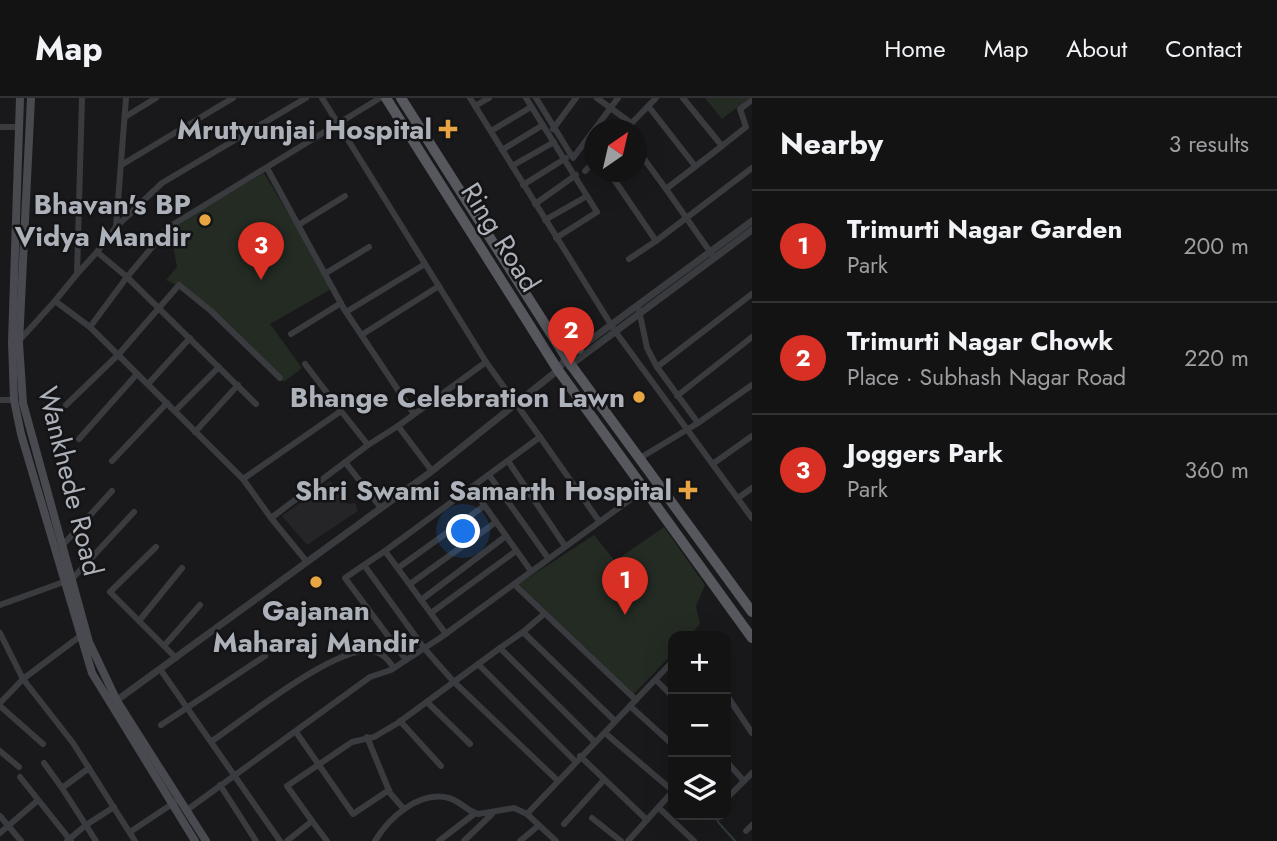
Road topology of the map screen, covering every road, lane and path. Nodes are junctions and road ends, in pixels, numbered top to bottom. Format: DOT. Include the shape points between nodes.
graph roads {
  1 [pos="20,98"];
  2 [pos="31,98"];
  3 [pos="82,98"];
  4 [pos="126,98"];
  5 [pos="156,98"];
  6 [pos="233,98"];
  7 [pos="306,98"];
  8 [pos="322,98"];
  9 [pos="380,98"];
  10 [pos="386,98"];
  11 [pos="401,98"];
  12 [pos="470,98"];
  13 [pos="489,98"];
  14 [pos="526,98"];
  15 [pos="537,98"];
  16 [pos="576,98"];
  17 [pos="597,98"];
  18 [pos="618,98"];
  19 [pos="656,98"];
  20 [pos="683,98"];
  21 [pos="752,100"];
  22 [pos="475,106"];
  23 [pos="531,107"];
  24 [pos="649,107"];
  25 [pos="610,108"];
  26 [pos="125,117"];
  27 [pos="625,119"];
  28 [pos="636,119"];
  29 [pos="339,125"];
  30 [pos="543,125"];
  31 [pos="0,127"];
  32 [pos="19,127"];
  33 [pos="554,129"];
  34 [pos="491,131"];
  35 [pos="554,142"];
  36 [pos="722,146"];
  37 [pos="502,150"];
  38 [pos="566,158"];
  39 [pos="647,163"];
  40 [pos="123,164"];
  41 [pos="512,166"];
  42 [pos="695,166"];
  43 [pos="267,168"];
  44 [pos="752,168"];
  45 [pos="576,175"];
  46 [pos="616,182"];
  47 [pos="523,185"];
  48 [pos="666,189"];
  49 [pos="345,196"];
  50 [pos="587,196"];
  51 [pos="536,204"];
  52 [pos="686,218"];
  53 [pos="545,220"];
  54 [pos="752,221"];
  55 [pos="300,224"];
  56 [pos="116,227"];
  57 [pos="752,230"];
  58 [pos="556,238"];
  59 [pos="656,241"];
  60 [pos="369,247"];
  61 [pos="97,252"];
  62 [pos="712,255"];
  63 [pos="629,259"];
  64 [pos="425,264"];
  65 [pos="326,273"];
  66 [pos="77,274"];
  67 [pos="127,277"];
  68 [pos="439,286"];
  69 [pos="752,294"];
  70 [pos="55,300"];
  71 [pos="341,303"];
  72 [pos="158,306"];
  73 [pos="639,310"];
  74 [pos="346,312"];
  75 [pos="90,327"];
  76 [pos="613,328"];
  77 [pos="291,334"];
  78 [pos="362,334"];
  79 [pos="752,337"];
  80 [pos="190,338"];
  81 [pos="15,343"];
  82 [pos="557,344"];
  83 [pos="579,349"];
  84 [pos="118,355"];
  85 [pos="486,362"];
  86 [pos="569,362"];
  87 [pos="305,364"];
  88 [pos="219,367"];
  89 [pos="657,367"];
  90 [pos="558,370"];
  91 [pos="137,374"];
  92 [pos="280,378"];
  93 [pos="148,384"];
  94 [pos="238,385"];
  95 [pos="752,385"];
  96 [pos="677,396"];
  97 [pos="0,400"];
  98 [pos="14,400"];
  99 [pos="167,403"];
  100 [pos="257,404"];
  101 [pos="517,404"];
  102 [pos="65,405"];
  103 [pos="175,411"];
  104 [pos="341,411"];
  105 [pos="414,414"];
  106 [pos="398,426"];
  107 [pos="693,426"];
  108 [pos="195,432"];
  109 [pos="752,436"];
  110 [pos="540,437"];
  111 [pos="79,439"];
  112 [pos="368,445"];
  113 [pos="640,458"];
  114 [pos="112,461"];
  115 [pos="508,461"];
  116 [pos="345,462"];
  117 [pos="714,463"];
  118 [pos="432,471"];
  119 [pos="489,475"];
  120 [pos="243,479"];
  121 [pos="472,488"];
  122 [pos="646,488"];
  123 [pos="752,488"];
  124 [pos="112,491"];
  125 [pos="738,498"];
  126 [pos="484,506"];
  127 [pos="381,508"];
  128 [pos="134,512"];
  129 [pos="271,518"];
  130 [pos="752,518"];
  131 [pos="599,521"];
  132 [pos="496,522"];
  133 [pos="506,536"];
  134 [pos="62,545"];
  135 [pos="565,546"];
  136 [pos="156,547"];
  137 [pos="385,551"];
  138 [pos="516,551"];
  139 [pos="548,558"];
  140 [pos="307,562"];
  141 [pos="365,565"];
  142 [pos="182,568"];
  143 [pos="398,568"];
  144 [pos="531,571"];
  145 [pos="67,580"];
  146 [pos="410,584"];
  147 [pos="513,584"];
  148 [pos="421,600"];
  149 [pos="0,605"];
  150 [pos="200,605"];
  151 [pos="752,612"];
  152 [pos="431,613"];
  153 [pos="544,614"];
  154 [pos="139,621"];
  155 [pos="523,632"];
  156 [pos="0,634"];
  157 [pos="446,634"];
  158 [pos="79,637"];
  159 [pos="752,638"];
  160 [pos="164,646"];
  161 [pos="7,647"];
  162 [pos="500,648"];
  163 [pos="424,649"];
  164 [pos="0,654"];
  165 [pos="265,656"];
  166 [pos="176,657"];
  167 [pos="406,660"];
  168 [pos="478,664"];
  169 [pos="668,666"];
  170 [pos="394,668"];
  171 [pos="160,669"];
  172 [pos="23,678"];
  173 [pos="656,680"];
  174 [pos="453,681"];
  175 [pos="670,694"];
  176 [pos="636,700"];
  177 [pos="426,702"];
  178 [pos="731,702"];
  179 [pos="113,703"];
  180 [pos="0,704"];
  181 [pos="630,706"];
  182 [pos="187,707"];
  183 [pos="615,721"];
  184 [pos="400,722"];
  185 [pos="161,725"];
  186 [pos="296,732"];
  187 [pos="604,733"];
  188 [pos="752,733"];
  189 [pos="367,737"];
  190 [pos="668,740"];
  191 [pos="212,741"];
  192 [pos="594,742"];
  193 [pos="43,744"];
  194 [pos="470,744"];
  195 [pos="0,751"];
  196 [pos="577,759"];
  197 [pos="44,763"];
  198 [pos="318,766"];
  199 [pos="441,766"];
  200 [pos="19,767"];
  201 [pos="731,767"];
  202 [pos="89,768"];
  203 [pos="752,773"];
  204 [pos="236,775"];
  205 [pos="20,777"];
  206 [pos="557,780"];
  207 [pos="603,781"];
  208 [pos="744,781"];
  209 [pos="220,785"];
  210 [pos="668,787"];
  211 [pos="62,788"];
  212 [pos="389,790"];
  213 [pos="731,794"];
  214 [pos="668,797"];
  215 [pos="37,800"];
  216 [pos="176,801"];
  217 [pos="114,807"];
  218 [pos="403,808"];
  219 [pos="659,808"];
  220 [pos="187,810"];
  221 [pos="474,814"];
  222 [pos="492,814"];
  223 [pos="527,814"];
  224 [pos="0,816"];
  225 [pos="592,818"];
  226 [pos="647,820"];
  227 [pos="312,821"];
  228 [pos="564,824"];
  229 [pos="86,825"];
  230 [pos="752,825"];
  231 [pos="8,826"];
  232 [pos="538,826"];
  233 [pos="746,831"];
  234 [pos="130,832"];
  235 [pos="0,833"];
  236 [pos="635,835"];
  237 [pos="69,840"];
  238 [pos="466,840"];
  239 [pos="21,841"];
  240 [pos="96,841"];
  241 [pos="135,841"];
  242 [pos="195,841"];
  243 [pos="206,841"];
  244 [pos="256,841"];
  245 [pos="280,841"];
  246 [pos="287,841"];
  247 [pos="327,841"];
  248 [pos="375,841"];
  249 [pos="439,841"];
  250 [pos="520,841"];
  251 [pos="556,841"];
  252 [pos="621,841"];
  253 [pos="628,841"];
  254 [pos="641,841"];
  255 [pos="694,841"];
  1 -- 32 [label="main road, Wankhede Road"];
  2 -- 81 [label="main road, Wankhede Road"];
  3 -- 66 [label="street"];
  4 -- 26 [label="street"];
  5 -- 26 [label="street"];
  6 -- 40 [label="street"];
  7 -- 56 [label="street" via="162,183"];
  8 -- 29 [label="street"];
  9 -- 29 [label="street"];
  10 -- 90 [label="main road, Ring Road"];
  11 -- 82 [label="main road"];
  12 -- 22 [label="street"];
  13 -- 22 [label="street"];
  14 -- 23 [label="street"];
  15 -- 33 [label="street"];
  16 -- 33 [label="street"];
  17 -- 25 [label="street"];
  18 -- 25 [label="street"];
  19 -- 24 [label="street"];
  20 -- 36 [label="street"];
  21 -- 36 [label="street" via="740,109 746,127"];
  22 -- 34 [label="street"];
  23 -- 30 [label="street"];
  23 -- 34 [label="street"];
  24 -- 28 [label="street"];
  24 -- 42 [label="street"];
  25 -- 27 [label="street"];
  25 -- 33 [label="street" via="573,158"];
  26 -- 40 [label="street"];
  29 -- 43 [label="street"];
  29 -- 64 [label="street"];
  30 -- 35 [label="street"];
  30 -- 37 [label="street"];
  31 -- 32 [label="street"];
  32 -- 81 [label="main road, Wankhede Road"];
  34 -- 37 [label="street"];
  35 -- 38 [label="street"];
  35 -- 41 [label="street"];
  36 -- 42 [label="street"];
  37 -- 41 [label="street"];
  38 -- 45 [label="street"];
  38 -- 47 [label="street"];
  39 -- 48 [label="street"];
  40 -- 56 [label="street"];
  41 -- 47 [label="street"];
  42 -- 48 [label="street"];
  43 -- 55 [label="street"];
  43 -- 67 [label="street" via="169,227"];
  44 -- 52 [label="street"];
  45 -- 50 [label="street"];
  45 -- 51 [label="street"];
  46 -- 59 [label="street"];
  47 -- 51 [label="street"];
  48 -- 52 [label="street"];
  49 -- 55 [label="street"];
  50 -- 53 [label="street"];
  50 -- 58 [label="street" via="597,212"];
  51 -- 53 [label="street"];
  52 -- 59 [label="street"];
  52 -- 62 [label="street"];
  53 -- 58 [label="street"];
  54 -- 62 [label="street"];
  55 -- 65 [label="street"];
  56 -- 61 [label="street"];
  57 -- 62 [label="street"];
  58 -- 76 [label="street"];
  59 -- 63 [label="street"];
  60 -- 65 [label="street"];
  61 -- 66 [label="street"];
  61 -- 67 [label="street"];
  62 -- 73 [label="street"];
  64 -- 68 [label="street"];
  64 -- 74 [label="street"];
  65 -- 71 [label="street"];
  66 -- 70 [label="street"];
  67 -- 72 [label="street"];
  67 -- 75 [label="street"];
  68 -- 78 [label="street"];
  68 -- 85 [label="street"];
  69 -- 89 [label="street"];
  70 -- 75 [label="street"];
  70 -- 81 [label="street"];
  71 -- 74 [label="street"];
  71 -- 77 [label="street"];
  72 -- 80 [label="street"];
  72 -- 84 [label="street"];
  72 -- 92 [label="street" via="176,286 182,286"];
  73 -- 76 [label="street"];
  73 -- 89 [label="street" via="647,348"];
  74 -- 78 [label="street"];
  75 -- 84 [label="street"];
  76 -- 83 [label="street"];
  76 -- 86 [label="street"];
  76 -- 107 [label="street"];
  78 -- 105 [label="street"];
  79 -- 96 [label="street"];
  80 -- 88 [label="street"];
  80 -- 93 [label="street"];
  81 -- 98 [label="main road"];
  81 -- 134 [label="main road, Wankhede Road" via="23,403"];
  82 -- 83 [label="main road"];
  82 -- 86 [label="main road"];
  83 -- 86 [label="street"];
  84 -- 91 [label="street"];
  84 -- 102 [label="street"];
  85 -- 101 [label="street"];
  85 -- 105 [label="street"];
  86 -- 90 [label="street"];
  86 -- 113 [label="main road"];
  87 -- 104 [label="street"];
  88 -- 94 [label="street"];
  88 -- 103 [label="street"];
  89 -- 96 [label="street"];
  90 -- 101 [label="street"];
  90 -- 122 [label="main road, Ring Road"];
  91 -- 93 [label="street"];
  91 -- 111 [label="street"];
  93 -- 99 [label="street"];
  94 -- 100 [label="street"];
  94 -- 108 [label="street"];
  95 -- 107 [label="street"];
  96 -- 107 [label="street"];
  97 -- 98 [label="street"];
  98 -- 145 [label="main road"];
  99 -- 103 [label="street"];
  99 -- 114 [label="street"];
  101 -- 110 [label="street"];
  101 -- 118 [label="street"];
  103 -- 108 [label="street"];
  104 -- 112 [label="street"];
  104 -- 120 [label="street"];
  105 -- 106 [label="street"];
  106 -- 112 [label="street"];
  106 -- 118 [label="street"];
  107 -- 113 [label="street"];
  107 -- 117 [label="street"];
  108 -- 120 [label="street"];
  109 -- 117 [label="street"];
  110 -- 115 [label="street"];
  110 -- 131 [label="street"];
  112 -- 116 [label="street"];
  113 -- 151 [label="main road"];
  115 -- 119 [label="street"];
  115 -- 135 [label="street"];
  116 -- 127 [label="street"];
  116 -- 129 [label="street"];
  117 -- 125 [label="street"];
  118 -- 127 [label="street"];
  119 -- 121 [label="street"];
  119 -- 139 [label="street"];
  120 -- 129 [label="street"];
  121 -- 126 [label="street"];
  121 -- 137 [label="street"];
  122 -- 131 [label="street"];
  122 -- 159 [label="main road, Ring Road"];
  123 -- 125 [label="street"];
  124 -- 134 [label="street"];
  125 -- 130 [label="street"];
  126 -- 132 [label="street"];
  126 -- 143 [label="street"];
  127 -- 140 [label="street"];
  128 -- 145 [label="street"];
  129 -- 140 [label="street"];
  131 -- 135 [label="street"];
  132 -- 133 [label="street"];
  132 -- 146 [label="street"];
  133 -- 138 [label="street"];
  133 -- 148 [label="street"];
  134 -- 145 [label="main road, Wankhede Road"];
  135 -- 139 [label="street"];
  136 -- 154 [label="street" via="110,592"];
  137 -- 141 [label="street"];
  137 -- 143 [label="street"];
  138 -- 144 [label="street"];
  138 -- 152 [label="street"];
  139 -- 144 [label="street"];
  140 -- 166 [label="street"];
  141 -- 163 [label="street"];
  141 -- 167 [label="street" via="345,578"];
  142 -- 154 [label="street"];
  143 -- 146 [label="street"];
  144 -- 147 [label="street"];
  145 -- 149 [label="street"];
  145 -- 158 [label="main road"];
  145 -- 179 [label="main road, Wankhede Road"];
  146 -- 148 [label="street"];
  147 -- 153 [label="street"];
  147 -- 157 [label="street"];
  148 -- 152 [label="street"];
  150 -- 160 [label="street"];
  152 -- 157 [label="street"];
  153 -- 155 [label="street"];
  153 -- 176 [label="street"];
  154 -- 160 [label="street"];
  155 -- 162 [label="street"];
  155 -- 183 [label="street"];
  156 -- 161 [label="street"];
  157 -- 163 [label="street"];
  158 -- 172 [label="street"];
  158 -- 179 [label="main road" via="92,673"];
  160 -- 166 [label="street"];
  161 -- 164 [label="street"];
  161 -- 172 [label="street"];
  162 -- 168 [label="street"];
  162 -- 192 [label="street"];
  163 -- 167 [label="street"];
  163 -- 174 [label="street"];
  165 -- 182 [label="street"];
  166 -- 171 [label="street"];
  167 -- 170 [label="street"];
  168 -- 174 [label="street"];
  168 -- 196 [label="street"];
  169 -- 173 [label="street"];
  170 -- 186 [label="street" via="370,677"];
  170 -- 191 [label="street" via="386,657 372,651 343,658 316,669"];
  171 -- 179 [label="street"];
  171 -- 182 [label="street"];
  172 -- 180 [label="street"];
  172 -- 202 [label="street"];
  173 -- 175 [label="street"];
  173 -- 176 [label="street"];
  174 -- 177 [label="street"];
  174 -- 206 [label="street"];
  176 -- 181 [label="street"];
  177 -- 184 [label="street"];
  177 -- 194 [label="street"];
  178 -- 188 [label="street"];
  179 -- 216 [label="main road, Wankhede Road"];
  180 -- 193 [label="street"];
  181 -- 183 [label="street"];
  181 -- 190 [label="street"];
  182 -- 185 [label="street"];
  182 -- 191 [label="street"];
  183 -- 187 [label="street"];
  184 -- 189 [label="street"];
  184 -- 199 [label="street"];
  186 -- 198 [label="street"];
  186 -- 204 [label="street"];
  187 -- 192 [label="street"];
  187 -- 210 [label="street"];
  189 -- 198 [label="street"];
  189 -- 212 [label="street"];
  191 -- 204 [label="street"];
  192 -- 196 [label="street"];
  195 -- 200 [label="street"];
  196 -- 206 [label="street"];
  196 -- 207 [label="street"];
  197 -- 211 [label="street"];
  198 -- 212 [label="street" via="354,814"];
  198 -- 227 [label="street" via="288,786"];
  201 -- 208 [label="street"];
  202 -- 211 [label="street"];
  202 -- 217 [label="street"];
  203 -- 208 [label="street"];
  204 -- 209 [label="street"];
  204 -- 245 [label="street"];
  205 -- 215 [label="street"];
  206 -- 223 [label="street"];
  207 -- 226 [label="street"];
  207 -- 228 [label="street"];
  208 -- 213 [label="street"];
  209 -- 220 [label="street"];
  209 -- 244 [label="street"];
  211 -- 229 [label="street"];
  212 -- 218 [label="street"];
  214 -- 219 [label="street"];
  215 -- 231 [label="street"];
  215 -- 237 [label="street"];
  216 -- 220 [label="main road, Wankhede Road"];
  216 -- 234 [label="street"];
  216 -- 242 [label="main road"];
  217 -- 229 [label="street"];
  217 -- 234 [label="street"];
  218 -- 221 [label="street" via="444,797"];
  218 -- 248 [label="street"];
  219 -- 226 [label="street"];
  219 -- 255 [label="street"];
  220 -- 243 [label="main road, Wankhede Road"];
  221 -- 222 [label="street"];
  221 -- 249 [label="street"];
  222 -- 223 [label="street" via="514,808"];
  222 -- 238 [label="street"];
  223 -- 232 [label="street"];
  224 -- 231 [label="street"];
  225 -- 252 [label="street"];
  226 -- 236 [label="street"];
  227 -- 246 [label="street"];
  227 -- 247 [label="street"];
  229 -- 237 [label="street"];
  229 -- 240 [label="street"];
  230 -- 233 [label="street"];
  231 -- 235 [label="street"];
  231 -- 239 [label="street"];
  232 -- 250 [label="street"];
  232 -- 251 [label="street"];
  234 -- 241 [label="street"];
  236 -- 253 [label="street"];
  236 -- 254 [label="street"];
}
